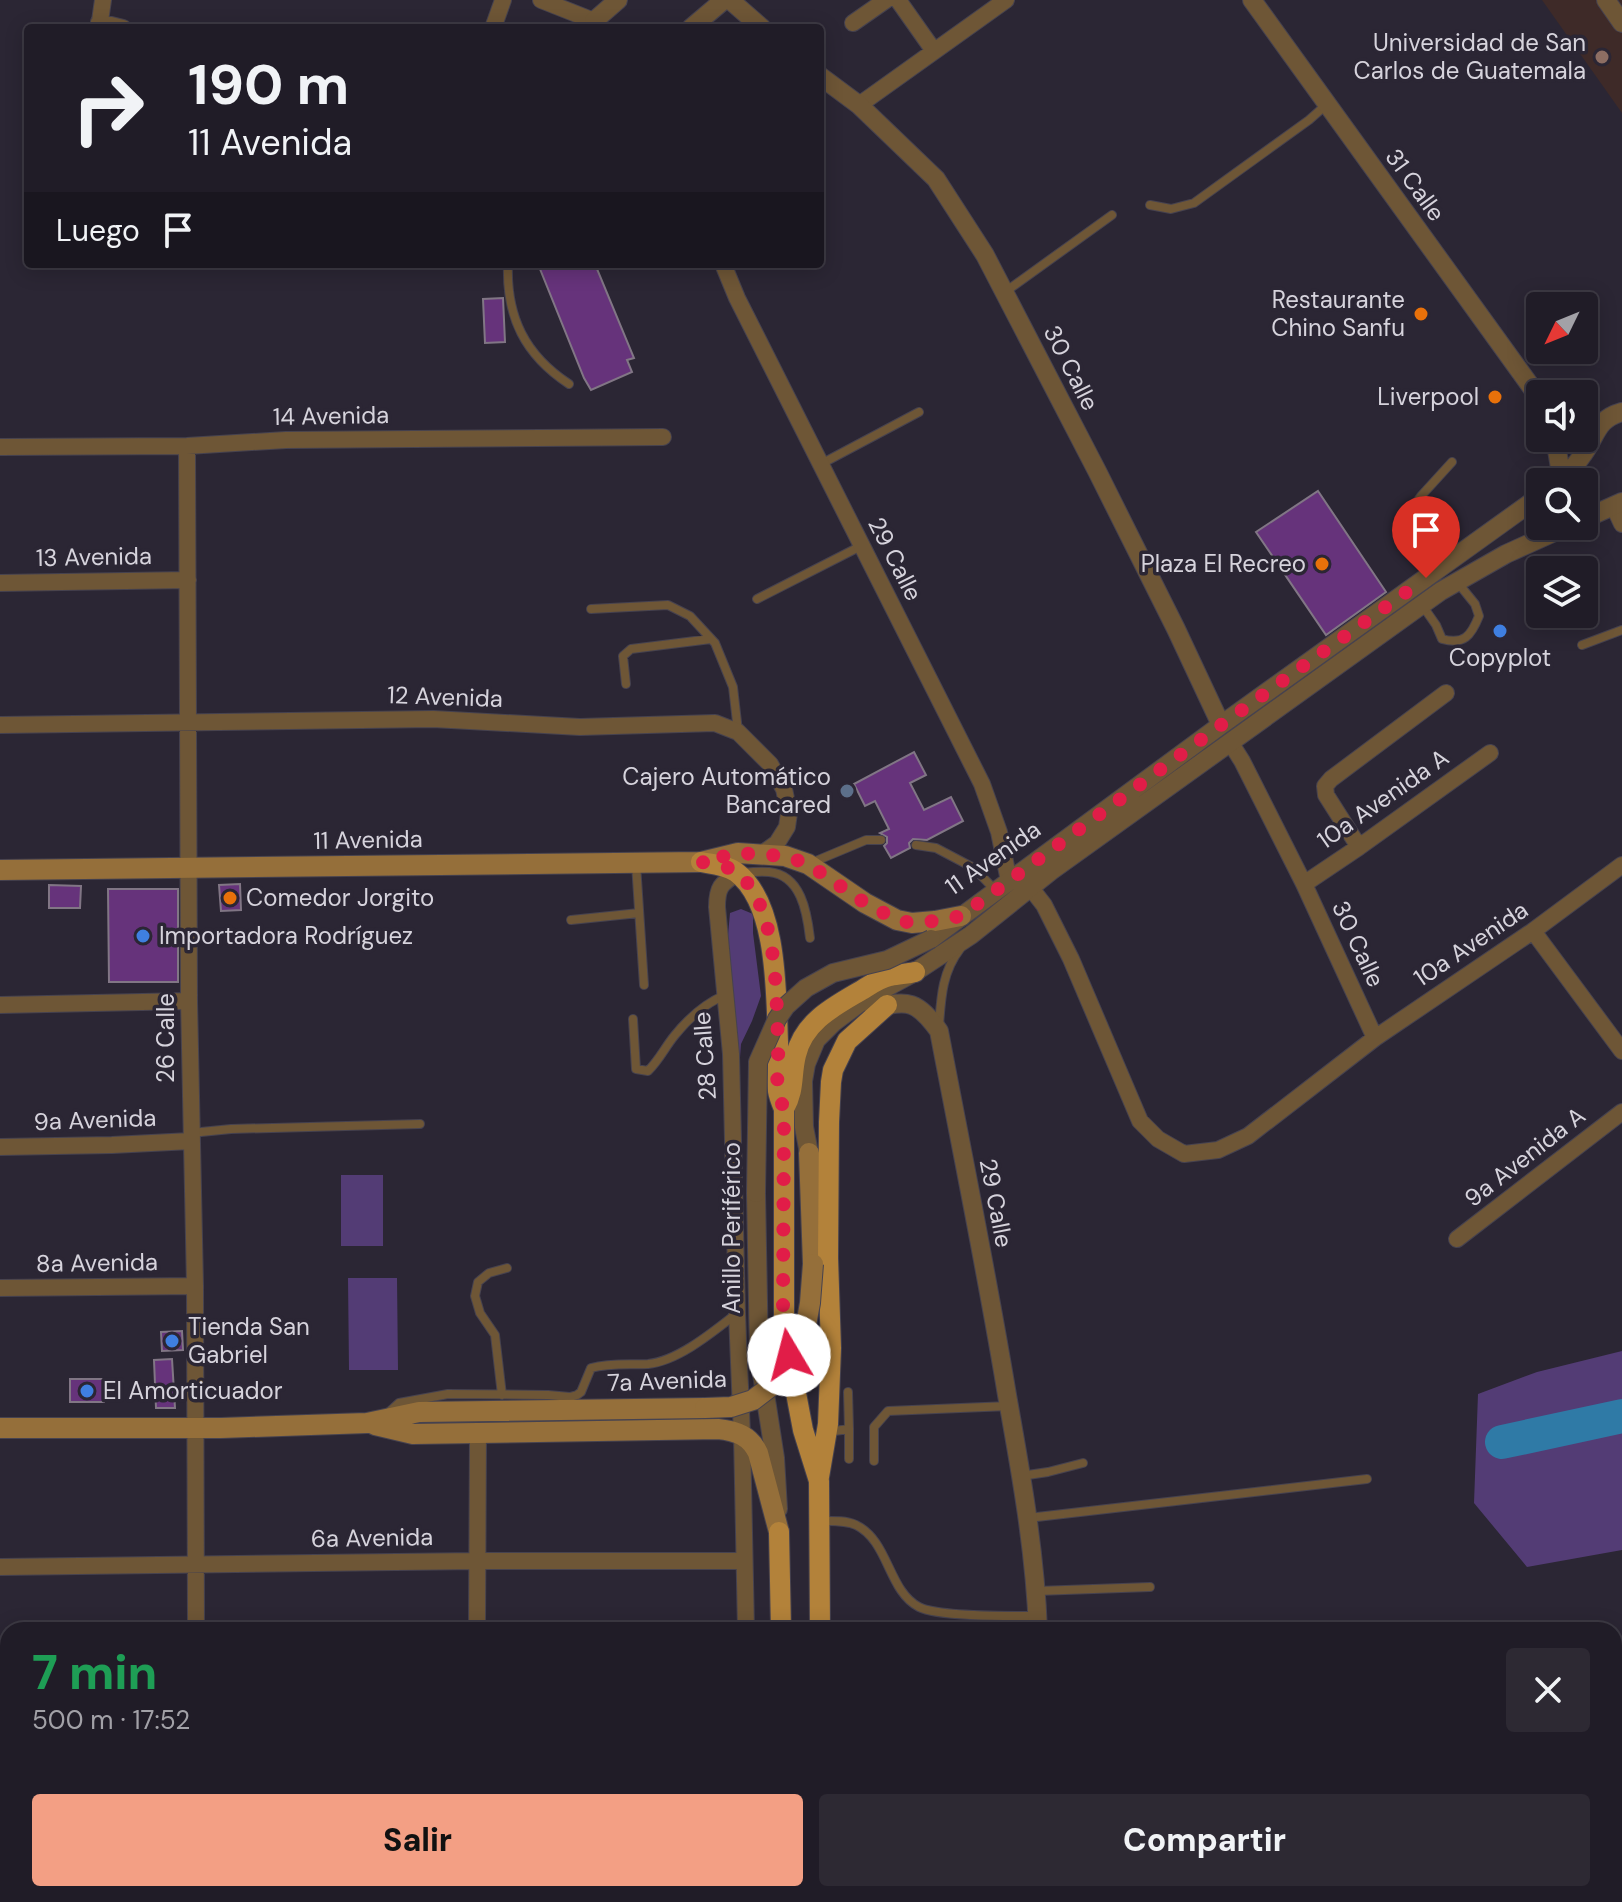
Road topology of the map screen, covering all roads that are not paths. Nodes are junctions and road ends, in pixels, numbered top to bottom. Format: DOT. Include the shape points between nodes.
graph roads {
  1 [pos="103,0"];
  2 [pos="503,0"];
  3 [pos="541,0"];
  4 [pos="618,0"];
  5 [pos="724,0"];
  6 [pos="730,0"];
  7 [pos="886,0"];
  8 [pos="898,0"];
  9 [pos="1006,0"];
  10 [pos="1252,0"];
  11 [pos="1608,1"];
  12 [pos="853,23"];
  13 [pos="1622,23"];
  14 [pos="99,24"];
  15 [pos="494,24"];
  16 [pos="596,24"];
  17 [pos="599,24"];
  18 [pos="696,24"];
  19 [pos="757,24"];
  20 [pos="934,51"];
  21 [pos="824,79"];
  22 [pos="1327,104"];
  23 [pos="859,105"];
  24 [pos="1150,205"];
  25 [pos="1112,215"];
  26 [pos="508,268"];
  27 [pos="725,268"];
  28 [pos="1004,292"];
  29 [pos="1526,380"];
  30 [pos="569,384"];
  31 [pos="919,412"];
  32 [pos="1620,413"];
  33 [pos="663,437"];
  34 [pos="187,446"];
  35 [pos="0,447"];
  36 [pos="1452,462"];
  37 [pos="821,464"];
  38 [pos="1572,468"];
  39 [pos="1526,506"];
  40 [pos="1619,511"];
  41 [pos="1598,516"];
  42 [pos="1537,540"];
  43 [pos="862,546"];
  44 [pos="1426,578"];
  45 [pos="188,580"];
  46 [pos="1456,582"];
  47 [pos="0,583"];
  48 [pos="757,599"];
  49 [pos="1422,604"];
  50 [pos="591,609"];
  51 [pos="1622,630"];
  52 [pos="711,639"];
  53 [pos="1582,645"];
  54 [pos="626,684"];
  55 [pos="1446,693"];
  56 [pos="188,723"];
  57 [pos="0,725"];
  58 [pos="1221,725"];
  59 [pos="738,732"];
  60 [pos="1230,742"];
  61 [pos="1490,753"];
  62 [pos="881,840"];
  63 [pos="916,845"];
  64 [pos="1359,847"];
  65 [pos="763,853"];
  66 [pos="701,862"];
  67 [pos="636,863"];
  68 [pos="808,864"];
  69 [pos="1622,865"];
  70 [pos="189,868"];
  71 [pos="0,870"];
  72 [pos="737,873"];
  73 [pos="1304,884"];
  74 [pos="1002,886"];
  75 [pos="1030,887"];
  76 [pos="639,913"];
  77 [pos="961,916"];
  78 [pos="571,920"];
  79 [pos="1533,931"];
  80 [pos="971,935"];
  81 [pos="810,938"];
  82 [pos="915,972"];
  83 [pos="644,985"];
  84 [pos="725,995"];
  85 [pos="189,1001"];
  86 [pos="0,1005"];
  87 [pos="887,1005"];
  88 [pos="633,1019"];
  89 [pos="939,1031"];
  90 [pos="1375,1038"];
  91 [pos="1622,1051"];
  92 [pos="784,1109"];
  93 [pos="1622,1112"];
  94 [pos="420,1124"];
  95 [pos="190,1137"];
  96 [pos="0,1147"];
  97 [pos="809,1153"];
  98 [pos="1457,1239"];
  99 [pos="507,1268"];
  100 [pos="195,1286"];
  101 [pos="0,1288"];
  102 [pos="737,1314"];
  103 [pos="848,1392"];
  104 [pos="502,1395"];
  105 [pos="1009,1406"];
  106 [pos="375,1422"];
  107 [pos="0,1428"];
  108 [pos="194,1429"];
  109 [pos="849,1429"];
  110 [pos="478,1432"];
  111 [pos="826,1432"];
  112 [pos="742,1435"];
  113 [pos="849,1459"];
  114 [pos="874,1461"];
  115 [pos="1083,1463"];
  116 [pos="1021,1476"];
  117 [pos="1367,1479"];
  118 [pos="819,1481"];
  119 [pos="1027,1518"];
  120 [pos="819,1521"];
  121 [pos="779,1532"];
  122 [pos="477,1561"];
  123 [pos="744,1561"];
  124 [pos="195,1564"];
  125 [pos="0,1567"];
  126 [pos="1150,1587"];
  127 [pos="1036,1591"];
  128 [pos="196,1622"];
  129 [pos="477,1622"];
  130 [pos="746,1622"];
  131 [pos="781,1622"];
  132 [pos="820,1622"];
  133 [pos="1030,1622"];
  134 [pos="1038,1622"];
  1 -- 14 [label="street"];
  2 -- 15 [label="street"];
  3 -- 16 [label="street"];
  4 -- 17 [label="street"];
  5 -- 18 [label="street"];
  6 -- 19 [label="street"];
  7 -- 12 [label="street"];
  8 -- 20 [label="street"];
  9 -- 20 [label="street"];
  10 -- 22 [label="street, 31 Calle"];
  11 -- 13 [label="street"];
  20 -- 23 [label="street"];
  21 -- 23 [label="street, 30 Calle"];
  22 -- 24 [label="lane" via="1194,203 1171,209"];
  22 -- 29 [label="street, 31 Calle"];
  23 -- 28 [label="street, 30 Calle" via="936,179"];
  25 -- 28 [label="lane"];
  26 -- 30 [label="lane" via="511,307 523,337 543,364"];
  27 -- 37 [label="street, 29 Calle"];
  28 -- 58 [label="street, 30 Calle"];
  31 -- 37 [label="lane"];
  32 -- 38 [label="street" via="1600,425"];
  33 -- 34 [label="street, 14 Avenida" via="286,440"];
  34 -- 35 [label="street, 14 Avenida"];
  34 -- 45 [label="street, 26 Calle"];
  36 -- 44 [label="lane" via="1412,509 1411,530"];
  37 -- 43 [label="street, 29 Calle"];
  39 -- 44 [label="street, 11 Avenida"];
  40 -- 41 [label="street"];
  42 -- 46 [label="street, 11 Avenida"];
  43 -- 48 [label="lane"];
  43 -- 74 [label="street, 29 Calle" via="982,784 999,832"];
  44 -- 58 [label="street, 11 Avenida"];
  45 -- 47 [label="street, 13 Avenida"];
  45 -- 56 [label="street, 26 Calle"];
  46 -- 49 [label="street, 11 Avenida"];
  46 -- 49 [label="lane" via="1479,616 1461,641 1442,639"];
  49 -- 60 [label="street, 11 Avenida"];
  50 -- 52 [label="lane" via="668,605 690,616"];
  51 -- 53 [label="lane"];
  52 -- 54 [label="lane" via="626,651"];
  52 -- 59 [label="lane" via="733,687"];
  55 -- 64 [label="street" via="1325,786"];
  56 -- 57 [label="street, 12 Avenida"];
  56 -- 59 [label="street, 12 Avenida" via="715,723"];
  56 -- 70 [label="street, 26 Calle"];
  58 -- 74 [label="street, 11 Avenida"];
  59 -- 65 [label="street" via="770,764 784,789 789,813 777,843"];
  60 -- 73 [label="street, 30 Calle"];
  60 -- 75 [label="street, 11 Avenida"];
  61 -- 64 [label="street, 10a Avenida A"];
  62 -- 68 [label="lane" via="866,840"];
  63 -- 74 [label="lane" via="936,848"];
  64 -- 73 [label="street, 10a Avenida A"];
  65 -- 66 [label="main road, 11 Avenida"];
  65 -- 68 [label="main road, 11 Avenida"];
  66 -- 67 [label="main road, 11 Avenida"];
  66 -- 72 [label="main road"];
  67 -- 70 [label="main road, 11 Avenida"];
  67 -- 76 [label="lane"];
  68 -- 77 [label="main road, 11 Avenida" via="897,920"];
  69 -- 79 [label="street, 10a Avenida"];
  70 -- 71 [label="main road, 11 Avenida"];
  70 -- 85 [label="street, 26 Calle"];
  72 -- 81 [label="lane" via="785,877 804,902"];
  72 -- 84 [label="street, 28 Calle" via="721,884 717,895"];
  72 -- 92 [label="main road" via="756,897 770,939 778,1091"];
  73 -- 90 [label="street, 30 Calle"];
  74 -- 77 [label="street, 11 Avenida"];
  75 -- 80 [label="street, 11 Avenida"];
  75 -- 90 [label="street, 10a Avenida" via="1071,959 1140,1121 1184,1154 1218,1150 1248,1136"];
  76 -- 78 [label="lane"];
  76 -- 83 [label="lane"];
  77 -- 121 [label="street, Anillo Periférico, bridge" via="931,939 887,960 833,973 806,988 777,1019 758,1062 759,1355 775,1458"];
  79 -- 90 [label="street, 10a Avenida"];
  79 -- 91 [label="street"];
  80 -- 82 [label="street, 11 Avenida"];
  80 -- 89 [label="lane" via="943,983"];
  82 -- 92 [label="main road" via="873,983 813,1023 800,1042 791,1097"];
  82 -- 97 [label="street, 7a Avenida" via="848,1010 816,1040 803,1081"];
  84 -- 88 [label="lane" via="711,1001 675,1035 648,1071 636,1069"];
  84 -- 102 [label="street, 28 Calle"];
  85 -- 86 [label="street"];
  85 -- 95 [label="street, 26 Calle"];
  87 -- 89 [label="street" via="919,1008"];
  87 -- 97 [label="street" via="848,1023 824,1049"];
  87 -- 111 [label="main road" via="847,1041 831,1082"];
  89 -- 105 [label="street, 29 Calle"];
  92 -- 118 [label="main road" via="784,1330 803,1430"];
  93 -- 98 [label="street, 9a Avenida A"];
  94 -- 95 [label="lane" via="231,1129"];
  95 -- 96 [label="street, 9a Avenida"];
  95 -- 100 [label="street, 26 Calle"];
  97 -- 106 [label="main road, 7a Avenida, bridge" via="813,1264 804,1336 793,1360 753,1400 705,1408 419,1412"];
  99 -- 104 [label="lane" via="478,1282 475,1296 495,1335"];
  100 -- 101 [label="street, 8a Avenida"];
  100 -- 108 [label="street, 26 Calle"];
  102 -- 104 [label="lane" via="665,1360 591,1368 577,1395"];
  102 -- 112 [label="street, 28 Calle"];
  103 -- 109 [label="lane"];
  104 -- 106 [label="lane" via="448,1394 399,1403"];
  105 -- 114 [label="lane" via="888,1411 874,1427"];
  105 -- 116 [label="street, 29 Calle"];
  106 -- 108 [label="main road, 7a Avenida"];
  106 -- 110 [label="main road, 7a Avenida" via="413,1434"];
  107 -- 108 [label="main road, 7a Avenida"];
  108 -- 124 [label="street, 26 Calle"];
  109 -- 111 [label="lane"];
  109 -- 113 [label="lane"];
  110 -- 112 [label="main road, 7a Avenida" via="718,1429"];
  110 -- 122 [label="street"];
  111 -- 118 [label="main road"];
  112 -- 121 [label="main road" via="758,1453"];
  112 -- 123 [label="street, 28 Calle"];
  115 -- 116 [label="lane"];
  116 -- 119 [label="street, 29 Calle"];
  117 -- 119 [label="lane"];
  118 -- 120 [label="main road"];
  119 -- 127 [label="street, 29 Calle"];
  120 -- 132 [label="main road"];
  120 -- 133 [label="lane" via="848,1522 871,1537 907,1600 923,1609"];
  121 -- 131 [label="main road, Anillo Periférico"];
  122 -- 123 [label="street, 6a Avenida"];
  122 -- 124 [label="street, 6a Avenida"];
  122 -- 129 [label="street"];
  123 -- 130 [label="street, 28 Calle"];
  124 -- 125 [label="street, 6a Avenida"];
  124 -- 128 [label="street, 26 Calle"];
  126 -- 127 [label="lane"];
  127 -- 134 [label="street, 29 Calle"];
}
